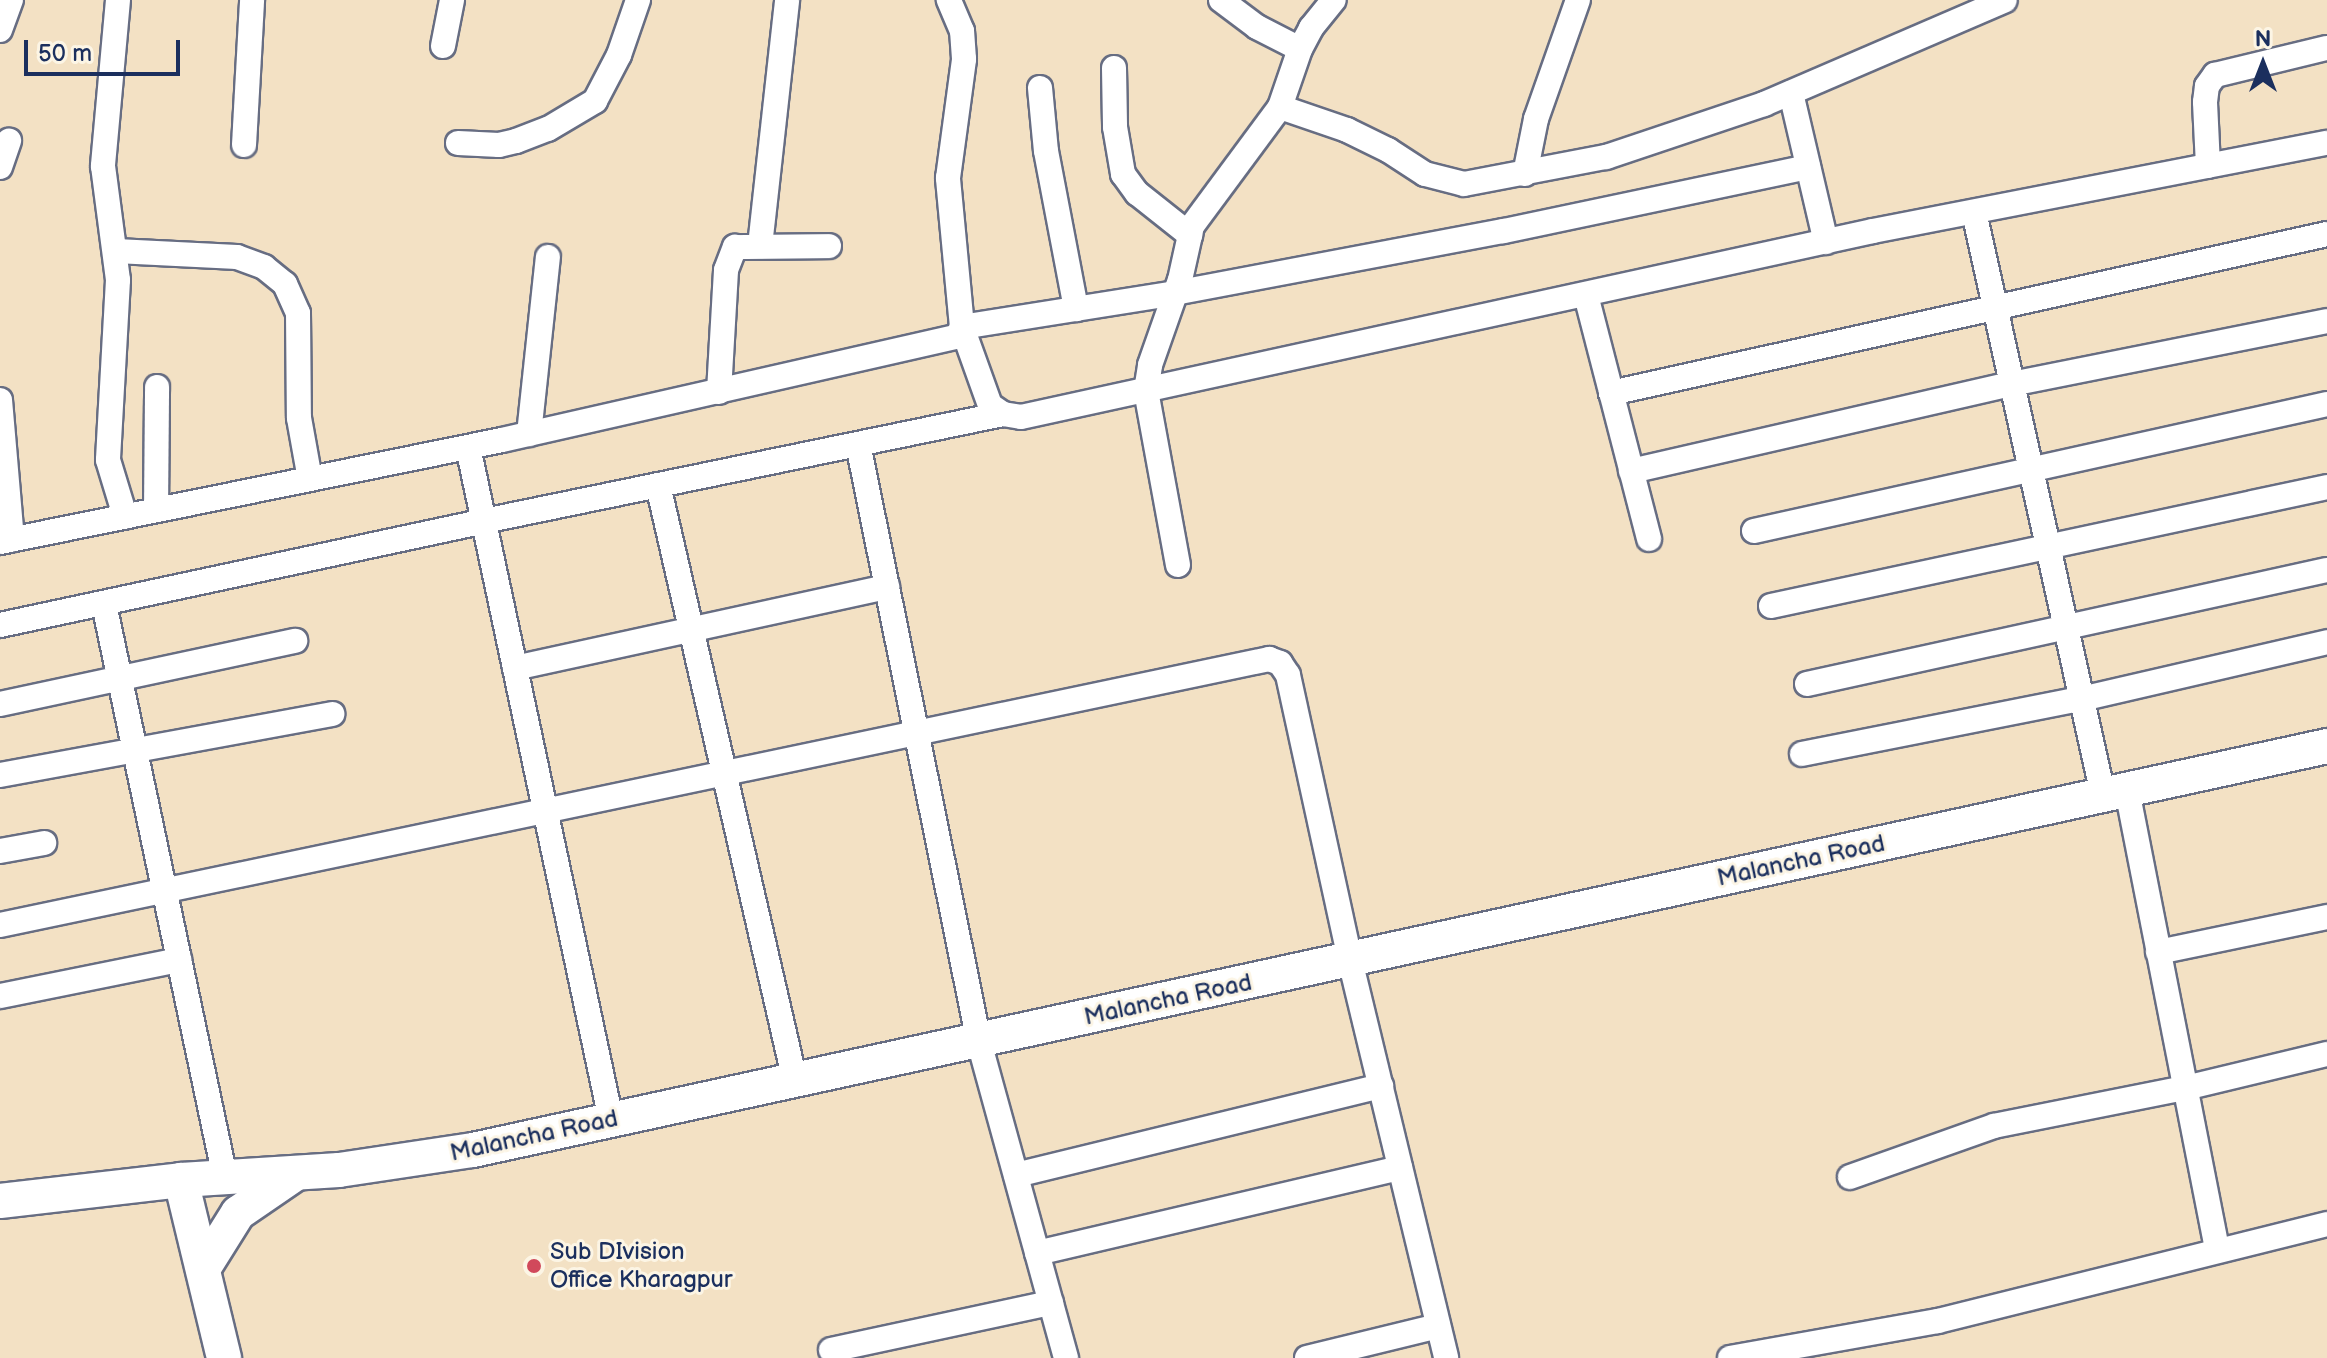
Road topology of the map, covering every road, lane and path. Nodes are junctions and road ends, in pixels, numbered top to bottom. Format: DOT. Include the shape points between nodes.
graph roads {
  1 [pos="11,0"];
  2 [pos="118,0"];
  3 [pos="252,0"];
  4 [pos="452,0"];
  5 [pos="638,0"];
  6 [pos="787,0"];
  7 [pos="949,0"];
  8 [pos="1221,0"];
  9 [pos="1315,0"];
  10 [pos="1334,0"];
  11 [pos="1578,0"];
  12 [pos="2005,0"];
  13 [pos="0,30"];
  14 [pos="1306,39"];
  15 [pos="443,46"];
  16 [pos="2327,48"];
  17 [pos="1114,68"];
  18 [pos="1040,88"];
  19 [pos="1791,93"];
  20 [pos="1280,107"];
  21 [pos="9,141"];
  22 [pos="458,143"];
  23 [pos="2327,143"];
  24 [pos="244,145"];
  25 [pos="2208,166"];
  26 [pos="0,167"];
  27 [pos="1808,167"];
  28 [pos="1525,174"];
  29 [pos="1974,212"];
  30 [pos="2327,234"];
  31 [pos="1190,235"];
  32 [pos="1826,242"];
  33 [pos="760,246"];
  34 [pos="829,246"];
  35 [pos="116,251"];
  36 [pos="548,257"];
  37 [pos="1176,293"];
  38 [pos="1586,295"];
  39 [pos="1995,306"];
  40 [pos="1076,309"];
  41 [pos="2327,321"];
  42 [pos="962,327"];
  43 [pos="2012,384"];
  44 [pos="157,387"];
  45 [pos="1146,391"];
  46 [pos="719,392"];
  47 [pos="1611,393"];
  48 [pos="0,400"];
  49 [pos="2327,404"];
  50 [pos="1003,414"];
  51 [pos="529,434"];
  52 [pos="858,444"];
  53 [pos="468,447"];
  54 [pos="2031,470"];
  55 [pos="1631,471"];
  56 [pos="310,479"];
  57 [pos="658,485"];
  58 [pos="2327,487"];
  59 [pos="156,510"];
  60 [pos="125,516"];
  61 [pos="484,521"];
  62 [pos="1754,531"];
  63 [pos="1649,539"];
  64 [pos="6,540"];
  65 [pos="2048,545"];
  66 [pos="1178,565"];
  67 [pos="2327,570"];
  68 [pos="887,587"];
  69 [pos="104,604"];
  70 [pos="1771,606"];
  71 [pos="0,625"];
  72 [pos="2066,629"];
  73 [pos="691,631"];
  74 [pos="295,641"];
  75 [pos="2327,642"];
  76 [pos="515,668"];
  77 [pos="120,679"];
  78 [pos="1807,684"];
  79 [pos="2081,699"];
  80 [pos="0,704"];
  81 [pos="332,714"];
  82 [pos="916,733"];
  83 [pos="2327,746"];
  84 [pos="135,748"];
  85 [pos="1802,754"];
  86 [pos="724,773"];
  87 [pos="0,775"];
  88 [pos="2115,793"];
  89 [pos="545,808"];
  90 [pos="44,843"];
  91 [pos="0,851"];
  92 [pos="165,890"];
  93 [pos="2327,917"];
  94 [pos="0,925"];
  95 [pos="2158,952"];
  96 [pos="179,960"];
  97 [pos="1350,960"];
  98 [pos="0,996"];
  99 [pos="979,1042"];
  100 [pos="2327,1054"];
  101 [pos="795,1081"];
  102 [pos="1381,1086"];
  103 [pos="2185,1088"];
  104 [pos="611,1120"];
  105 [pos="1400,1168"];
  106 [pos="297,1173"];
  107 [pos="1016,1175"];
  108 [pos="225,1177"];
  109 [pos="1850,1177"];
  110 [pos="181,1180"];
  111 [pos="0,1201"];
  112 [pos="2327,1224"];
  113 [pos="2217,1250"];
  114 [pos="1037,1253"];
  115 [pos="203,1269"];
  116 [pos="1051,1303"];
  117 [pos="1438,1326"];
  118 [pos="831,1350"];
  119 [pos="224,1358"];
  120 [pos="1066,1358"];
  121 [pos="1307,1358"];
  122 [pos="1446,1358"];
  123 [pos="1730,1358"];
  1 -- 13 [label="street"];
  2 -- 35 [label="street" via="103,166"];
  3 -- 24 [label="street"];
  4 -- 15 [label="street"];
  5 -- 22 [label="street" via="619,55 595,101 516,141"];
  6 -- 33 [label="street"];
  7 -- 42 [label="street" via="962,31 964,59 948,178"];
  8 -- 14 [label="street" via="1257,27"];
  9 -- 14 [label="street"];
  10 -- 14 [label="street"];
  11 -- 28 [label="street" via="1536,119"];
  12 -- 19 [label="street"];
  14 -- 20 [label="street"];
  16 -- 25 [label="street" via="2215,75 2205,102"];
  17 -- 31 [label="street" via="1123,174 1137,193"];
  18 -- 40 [label="street" via="1046,151"];
  19 -- 27 [label="street"];
  19 -- 28 [label="street" via="1606,157"];
  20 -- 28 [label="street" via="1347,130 1447,181 1464,184"];
  20 -- 31 [label="street" via="1204,208"];
  21 -- 26 [label="street"];
  23 -- 25 [label="street"];
  25 -- 29 [label="street"];
  27 -- 32 [label="street"];
  27 -- 37 [label="street"];
  29 -- 32 [label="street"];
  29 -- 39 [label="street"];
  30 -- 39 [label="street"];
  31 -- 37 [label="street"];
  32 -- 38 [label="street"];
  33 -- 34 [label="street"];
  33 -- 46 [label="street" via="735,247 729,255"];
  35 -- 56 [label="street" via="237,257 264,267 285,284 298,313 299,418"];
  35 -- 60 [label="street" via="108,460"];
  36 -- 51 [label="street"];
  37 -- 40 [label="street"];
  37 -- 45 [label="street"];
  38 -- 45 [label="street"];
  38 -- 47 [label="street"];
  39 -- 43 [label="street"];
  39 -- 47 [label="street"];
  40 -- 42 [label="street"];
  41 -- 43 [label="street"];
  42 -- 46 [label="street" via="957,337 944,342"];
  42 -- 50 [label="street" via="981,387 990,405"];
  43 -- 54 [label="street"];
  43 -- 55 [label="street"];
  44 -- 59 [label="street"];
  45 -- 50 [label="street" via="1021,417"];
  45 -- 66 [label="street"];
  46 -- 51 [label="street"];
  47 -- 55 [label="street"];
  48 -- 64 [label="street"];
  49 -- 54 [label="street"];
  50 -- 52 [label="street"];
  51 -- 53 [label="street"];
  52 -- 57 [label="street"];
  52 -- 68 [label="street"];
  53 -- 56 [label="street"];
  53 -- 61 [label="street"];
  54 -- 62 [label="street"];
  54 -- 65 [label="street"];
  55 -- 63 [label="street"];
  56 -- 59 [label="street"];
  57 -- 61 [label="street"];
  57 -- 73 [label="street"];
  58 -- 65 [label="street"];
  59 -- 60 [label="street"];
  60 -- 64 [label="street"];
  61 -- 69 [label="street"];
  61 -- 76 [label="street"];
  65 -- 70 [label="street"];
  65 -- 72 [label="street"];
  67 -- 72 [label="street"];
  68 -- 73 [label="street"];
  68 -- 82 [label="street"];
  69 -- 71 [label="street"];
  69 -- 77 [label="street"];
  72 -- 78 [label="street"];
  72 -- 79 [label="street"];
  73 -- 76 [label="street"];
  73 -- 86 [label="street"];
  74 -- 77 [label="street"];
  75 -- 79 [label="street"];
  76 -- 89 [label="street"];
  77 -- 80 [label="street"];
  77 -- 84 [label="street"];
  79 -- 85 [label="street"];
  79 -- 88 [label="street"];
  81 -- 84 [label="street"];
  82 -- 86 [label="street"];
  82 -- 97 [label="street" via="1256,660 1280,663 1288,675"];
  82 -- 99 [label="street"];
  83 -- 88 [label="main road, Malancha Road"];
  84 -- 87 [label="street"];
  84 -- 92 [label="street"];
  86 -- 89 [label="street"];
  86 -- 101 [label="street"];
  88 -- 95 [label="street"];
  88 -- 97 [label="main road, Malancha Road"];
  89 -- 92 [label="street"];
  89 -- 104 [label="street"];
  90 -- 91 [label="street"];
  92 -- 94 [label="street"];
  92 -- 96 [label="street"];
  93 -- 95 [label="street"];
  95 -- 103 [label="street"];
  96 -- 98 [label="street"];
  96 -- 108 [label="street"];
  97 -- 99 [label="main road, Malancha Road"];
  97 -- 102 [label="street"];
  99 -- 101 [label="main road, Malancha Road"];
  99 -- 107 [label="street"];
  100 -- 103 [label="street"];
  101 -- 104 [label="main road, Malancha Road"];
  102 -- 105 [label="street"];
  102 -- 107 [label="street"];
  103 -- 109 [label="street" via="1994,1126"];
  103 -- 113 [label="street"];
  104 -- 106 [label="main road, Malancha Road" via="473,1150"];
  105 -- 114 [label="street"];
  105 -- 117 [label="street"];
  106 -- 108 [label="main road, Malancha Road"];
  106 -- 115 [label="main road" via="238,1213"];
  107 -- 114 [label="street"];
  108 -- 110 [label="main road, Malancha Road"];
  110 -- 111 [label="main road, Malancha Road"];
  110 -- 115 [label="main road"];
  112 -- 113 [label="street"];
  113 -- 123 [label="street" via="1938,1321"];
  114 -- 116 [label="street"];
  115 -- 119 [label="main road"];
  116 -- 118 [label="street"];
  116 -- 120 [label="street"];
  117 -- 121 [label="street"];
  117 -- 122 [label="street"];
}
